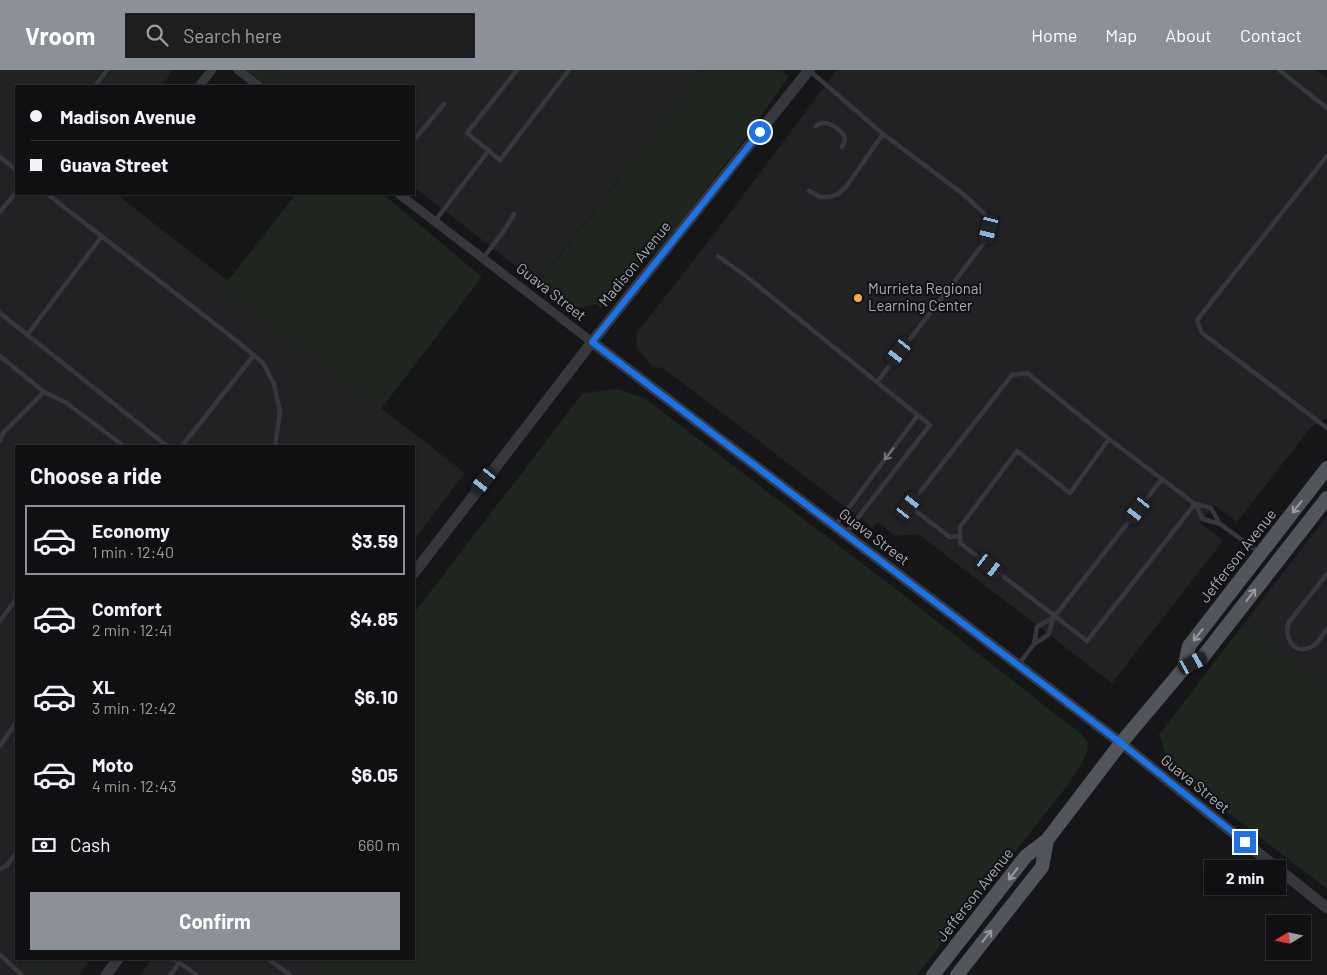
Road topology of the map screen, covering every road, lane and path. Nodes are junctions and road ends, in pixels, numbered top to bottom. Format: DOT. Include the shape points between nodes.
graph roads {
  1 [pos="107,70"];
  2 [pos="212,70"];
  3 [pos="238,70"];
  4 [pos="516,70"];
  5 [pos="569,70"];
  6 [pos="809,70"];
  7 [pos="1279,70"];
  8 [pos="96,85"];
  9 [pos="199,85"];
  10 [pos="258,85"];
  11 [pos="444,104"];
  12 [pos="1327,108"];
  13 [pos="816,126"];
  14 [pos="883,134"];
  15 [pos="415,139"];
  16 [pos="842,148"];
  17 [pos="489,150"];
  18 [pos="1327,156"];
  19 [pos="0,157"];
  20 [pos="15,169"];
  21 [pos="809,191"];
  22 [pos="15,193"];
  23 [pos="48,195"];
  24 [pos="400,195"];
  25 [pos="0,212"];
  26 [pos="514,214"];
  27 [pos="435,221"];
  28 [pos="102,236"];
  29 [pos="718,256"];
  30 [pos="483,258"];
  31 [pos="0,313"];
  32 [pos="28,334"];
  33 [pos="592,342"];
  34 [pos="254,355"];
  35 [pos="0,356"];
  36 [pos="877,382"];
  37 [pos="44,392"];
  38 [pos="918,415"];
  39 [pos="1327,428"];
  40 [pos="1109,439"];
  41 [pos="0,441"];
  42 [pos="123,445"];
  43 [pos="166,445"];
  44 [pos="183,445"];
  45 [pos="275,445"];
  46 [pos="1327,468"];
  47 [pos="1162,479"];
  48 [pos="1327,498"];
  49 [pos="1195,504"];
  50 [pos="1220,524"];
  51 [pos="835,526"];
  52 [pos="845,534"];
  53 [pos="960,536"];
  54 [pos="1261,554"];
  55 [pos="415,571"];
  56 [pos="1327,574"];
  57 [pos="15,600"];
  58 [pos="1054,617"];
  59 [pos="0,621"];
  60 [pos="1327,628"];
  61 [pos="1034,644"];
  62 [pos="1018,665"];
  63 [pos="1184,668"];
  64 [pos="15,724"];
  65 [pos="1121,743"];
  66 [pos="0,746"];
  67 [pos="1047,840"];
  68 [pos="15,855"];
  69 [pos="0,869"];
  70 [pos="1327,908"];
  71 [pos="0,955"];
  72 [pos="117,960"];
  73 [pos="175,960"];
  74 [pos="269,960"];
  75 [pos="179,963"];
  76 [pos="21,975"];
  77 [pos="106,975"];
  78 [pos="170,975"];
  79 [pos="196,975"];
  80 [pos="290,975"];
  81 [pos="933,975"];
  82 [pos="957,975"];
  1 -- 8 [label="lane"];
  2 -- 9 [label="street"];
  3 -- 10 [label="street"];
  4 -- 17 [label="lane" via="468,133"];
  5 -- 17 [label="lane" via="500,160"];
  6 -- 14 [label="lane"];
  6 -- 33 [label="street, Madison Avenue"];
  7 -- 12 [label="lane"];
  11 -- 15 [label="lane"];
  13 -- 16 [label="lane" via="823,122 838,129 844,136"];
  14 -- 21 [label="lane" via="838,194 828,198"];
  14 -- 36 [label="lane" via="963,194 987,216 989,229 987,239"];
  17 -- 27 [label="lane"];
  18 -- 39 [label="lane" via="1197,320 1202,333"];
  19 -- 20 [label="lane"];
  22 -- 25 [label="lane"];
  23 -- 28 [label="lane"];
  24 -- 27 [label="street, Guava Street"];
  26 -- 30 [label="lane"];
  27 -- 30 [label="street, Guava Street"];
  28 -- 32 [label="lane"];
  28 -- 34 [label="lane"];
  29 -- 36 [label="lane"];
  30 -- 33 [label="street, Guava Street"];
  31 -- 32 [label="lane"];
  32 -- 43 [label="lane"];
  33 -- 51 [label="street, Guava Street"];
  33 -- 55 [label="street, Madison Avenue"];
  34 -- 44 [label="lane"];
  34 -- 45 [label="lane" via="263,363 274,384 280,412"];
  35 -- 37 [label="lane"];
  36 -- 38 [label="lane"];
  37 -- 41 [label="lane"];
  37 -- 42 [label="lane" via="65,402"];
  38 -- 51 [label="lane, one-way"];
  38 -- 52 [label="lane" via="930,425"];
  40 -- 47 [label="lane"];
  40 -- 53 [label="lane" via="1070,493 1017,451 960,527"];
  40 -- 53 [label="lane" via="1027,372 1012,374 909,506 950,537"];
  46 -- 54 [label="main road, Jefferson Avenue, one-way"];
  47 -- 49 [label="lane"];
  47 -- 58 [label="lane"];
  63 -- 48 [label="main road, Jefferson Avenue, one-way" via="1202,658"];
  49 -- 50 [label="lane" via="1203,519"];
  49 -- 50 [label="lane" via="1211,508"];
  49 -- 58 [label="lane" via="1087,641"];
  50 -- 54 [label="lane"];
  51 -- 52 [label="street, Guava Street"];
  52 -- 62 [label="street, Guava Street"];
  53 -- 58 [label="lane" via="960,543"];
  54 -- 63 [label="main road, Jefferson Avenue, one-way" via="1189,646"];
  56 -- 60 [label="lane" via="1289,622 1287,631 1293,645 1303,649 1314,646"];
  57 -- 59 [label="lane"];
  58 -- 61 [label="lane" via="1048,635"];
  58 -- 61 [label="lane" via="1037,626"];
  61 -- 62 [label="lane"];
  62 -- 65 [label="street, Guava Street"];
  63 -- 65 [label="main road, Jefferson Avenue"];
  64 -- 66 [label="lane"];
  65 -- 67 [label="main road, Jefferson Avenue"];
  65 -- 70 [label="street, Guava Street"];
  67 -- 81 [label="main road, Jefferson Avenue, one-way" via="1026,856"];
  82 -- 67 [label="main road, Jefferson Avenue, one-way" via="1042,867"];
  68 -- 69 [label="lane"];
  71 -- 76 [label="lane"];
  72 -- 77 [label="street"];
  73 -- 75 [label="lane"];
  74 -- 80 [label="lane"];
  75 -- 78 [label="lane"];
  75 -- 79 [label="lane"];
}
